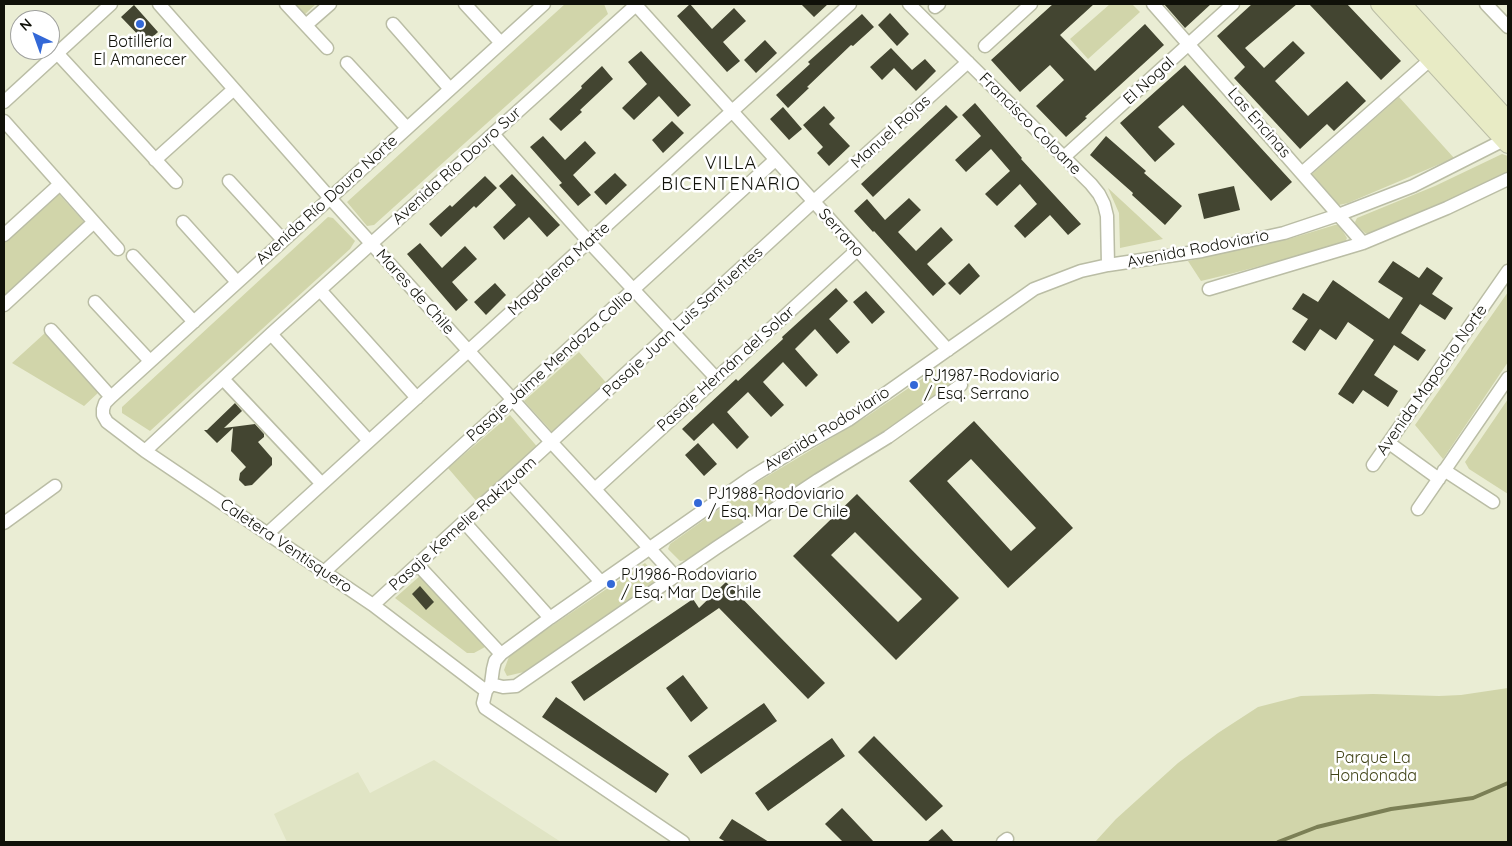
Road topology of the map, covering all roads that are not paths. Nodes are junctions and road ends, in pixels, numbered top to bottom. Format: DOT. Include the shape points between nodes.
graph roads {
  1 [pos="111,4"];
  2 [pos="159,4"];
  3 [pos="286,4"];
  4 [pos="330,4"];
  5 [pos="465,4"];
  6 [pos="544,4"];
  7 [pos="636,4"];
  8 [pos="850,4"];
  9 [pos="909,4"];
  10 [pos="1032,4"];
  11 [pos="1153,4"];
  12 [pos="1233,4"];
  13 [pos="1380,4"];
  14 [pos="1402,4"];
  15 [pos="1486,4"];
  16 [pos="393,24"];
  17 [pos="306,25"];
  18 [pos="1508,27"];
  19 [pos="500,43"];
  20 [pos="1189,44"];
  21 [pos="985,46"];
  22 [pos="327,48"];
  23 [pos="60,50"];
  24 [pos="60,56"];
  25 [pos="1431,59"];
  26 [pos="49,60"];
  27 [pos="968,62"];
  28 [pos="347,63"];
  29 [pos="234,89"];
  30 [pos="450,89"];
  31 [pos="4,102"];
  32 [pos="732,112"];
  33 [pos="4,121"];
  34 [pos="1508,121"];
  35 [pos="407,128"];
  36 [pos="493,134"];
  37 [pos="1507,140"];
  38 [pos="1064,157"];
  39 [pos="156,160"];
  40 [pos="775,160"];
  41 [pos="1302,173"];
  42 [pos="1508,179"];
  43 [pos="229,180"];
  44 [pos="176,182"];
  45 [pos="60,184"];
  46 [pos="330,198"];
  47 [pos="813,202"];
  48 [pos="1338,215"];
  49 [pos="94,222"];
  50 [pos="183,222"];
  51 [pos="4,235"];
  52 [pos="284,240"];
  53 [pos="589,242"];
  54 [pos="1363,243"];
  55 [pos="372,244"];
  56 [pos="118,249"];
  57 [pos="857,250"];
  58 [pos="133,256"];
  59 [pos="1108,265"];
  60 [pos="1508,271"];
  61 [pos="238,282"];
  62 [pos="1209,289"];
  63 [pos="320,290"];
  64 [pos="634,290"];
  65 [pos="95,302"];
  66 [pos="4,305"];
  67 [pos="194,322"];
  68 [pos="51,330"];
  69 [pos="673,332"];
  70 [pos="271,334"];
  71 [pos="948,350"];
  72 [pos="469,351"];
  73 [pos="150,361"];
  74 [pos="716,378"];
  75 [pos="1508,378"];
  76 [pos="223,379"];
  77 [pos="961,385"];
  78 [pos="111,397"];
  79 [pos="417,398"];
  80 [pos="513,400"];
  81 [pos="369,441"];
  82 [pos="552,443"];
  83 [pos="1389,443"];
  84 [pos="145,451"];
  85 [pos="1373,465"];
  86 [pos="1441,474"];
  87 [pos="510,482"];
  88 [pos="322,484"];
  89 [pos="55,486"];
  90 [pos="595,489"];
  91 [pos="1493,502"];
  92 [pos="1418,509"];
  93 [pos="4,523"];
  94 [pos="465,523"];
  95 [pos="268,533"];
  96 [pos="650,548"];
  97 [pos="418,565"];
  98 [pos="324,572"];
  99 [pos="676,576"];
  100 [pos="601,582"];
  101 [pos="373,606"];
  102 [pos="550,618"];
  103 [pos="501,654"];
  104 [pos="489,687"];
  105 [pos="683,842"];
  1 -- 23 [label="street"];
  2 -- 29 [label="street, Mares de Chile"];
  3 -- 17 [label="street"];
  4 -- 17 [label="street"];
  5 -- 19 [label="street"];
  6 -- 19 [label="street, Avenida Río Douro Norte"];
  7 -- 32 [label="street, Serrano"];
  7 -- 36 [label="street, Avenida Río Douro Sur"];
  8 -- 32 [label="street, Magdalena Matte"];
  9 -- 27 [label="street, Francisco Coloane"];
  10 -- 21 [label="street"];
  11 -- 20 [label="street, Las Encinas"];
  12 -- 20 [label="street, El Nogal"];
  13 -- 25 [label="street"];
  14 -- 34 [label="street"];
  15 -- 18 [label="street"];
  16 -- 30 [label="street"];
  17 -- 22 [label="street"];
  19 -- 30 [label="street, Avenida Río Douro Norte"];
  20 -- 38 [label="street, El Nogal"];
  20 -- 41 [label="street, Las Encinas"];
  24 -- 39 [label="street"];
  25 -- 37 [label="street"];
  25 -- 41 [label="street"];
  26 -- 31 [label="street"];
  27 -- 38 [label="street, Francisco Coloane"];
  27 -- 47 [label="street, Manuel Rojas"];
  28 -- 35 [label="street"];
  29 -- 39 [label="street"];
  29 -- 46 [label="street, Mares de Chile"];
  30 -- 35 [label="street, Avenida Río Douro Norte"];
  32 -- 40 [label="street, Serrano"];
  32 -- 53 [label="street, Magdalena Matte"];
  33 -- 45 [label="street"];
  35 -- 46 [label="street, Avenida Río Douro Norte"];
  36 -- 53 [label="street"];
  36 -- 55 [label="street, Avenida Río Douro Sur"];
  37 -- 48 [label="street, Avenida Rodoviario" via="1414,186"];
  38 -- 59 [label="street, Francisco Coloane" via="1091,184 1104,204"];
  39 -- 44 [label="street"];
  40 -- 47 [label="street, Serrano"];
  40 -- 64 [label="street, Pasaje Jaime Mendoza Collio"];
  41 -- 48 [label="street, Las Encinas"];
  42 -- 54 [label="street"];
  43 -- 52 [label="street"];
  45 -- 49 [label="street"];
  45 -- 51 [label="street"];
  46 -- 52 [label="street, Avenida Río Douro Norte"];
  46 -- 55 [label="street, Mares de Chile"];
  47 -- 57 [label="street, Serrano"];
  47 -- 69 [label="street, Pasaje Juan Luis Sanfuentes"];
  48 -- 54 [label="street, Las Encinas"];
  48 -- 59 [label="street, Avenida Rodoviario" via="1284,233 1202,251"];
  49 -- 56 [label="street"];
  49 -- 66 [label="street"];
  50 -- 61 [label="street"];
  52 -- 61 [label="street, Avenida Río Douro Norte"];
  53 -- 64 [label="street"];
  53 -- 72 [label="street, Magdalena Matte"];
  54 -- 62 [label="street"];
  55 -- 63 [label="street, Avenida Río Douro Sur"];
  55 -- 72 [label="street, Mares de Chile"];
  57 -- 71 [label="street, Serrano"];
  57 -- 74 [label="street, Pasaje Hernán del Solar"];
  58 -- 67 [label="street"];
  59 -- 71 [label="street, Avenida Rodoviario" via="1081,271 1034,289"];
  60 -- 83 [label="street, Avenida Mapocho Norte"];
  61 -- 67 [label="street, Avenida Río Douro Norte"];
  63 -- 70 [label="street, Avenida Río Douro Sur"];
  63 -- 79 [label="street"];
  64 -- 69 [label="street"];
  64 -- 80 [label="street, Pasaje Jaime Mendoza Collio"];
  65 -- 73 [label="street"];
  67 -- 73 [label="street, Avenida Río Douro Norte"];
  68 -- 78 [label="street"];
  69 -- 74 [label="street"];
  69 -- 82 [label="street, Pasaje Juan Luis Sanfuentes"];
  70 -- 76 [label="street, Avenida Río Douro Sur"];
  70 -- 81 [label="street"];
  71 -- 96 [label="street, Avenida Rodoviario" via="862,410 764,468"];
  72 -- 79 [label="street, Magdalena Matte"];
  72 -- 80 [label="street, Mares de Chile"];
  73 -- 78 [label="street, Avenida Río Douro Norte"];
  74 -- 90 [label="street, Pasaje Hernán del Solar"];
  75 -- 86 [label="street"];
  76 -- 84 [label="street, Avenida Río Douro Sur"];
  76 -- 88 [label="street"];
  77 -- 99 [label="street" via="888,437 772,510"];
  78 -- 84 [label="street, Caletera Ventisquero" via="103,410 107,422"];
  79 -- 81 [label="street, Magdalena Matte"];
  80 -- 82 [label="street, Mares de Chile"];
  80 -- 98 [label="street, Pasaje Jaime Mendoza Collio"];
  81 -- 88 [label="street, Magdalena Matte"];
  82 -- 87 [label="street, Pasaje Kemelie Rakizuam"];
  82 -- 90 [label="street, Mares de Chile"];
  83 -- 85 [label="street, Avenida Mapocho Norte"];
  83 -- 86 [label="street"];
  84 -- 95 [label="street, Caletera Ventisquero"];
  86 -- 91 [label="street"];
  86 -- 92 [label="street"];
  87 -- 94 [label="street, Pasaje Kemelie Rakizuam"];
  87 -- 100 [label="street"];
  88 -- 95 [label="street, Magdalena Matte"];
  89 -- 93 [label="street"];
  90 -- 96 [label="street, Mares de Chile"];
  94 -- 97 [label="street, Pasaje Kemelie Rakizuam"];
  94 -- 102 [label="street"];
  95 -- 98 [label="street, Caletera Ventisquero"];
  96 -- 99 [label="street, Mares de Chile"];
  96 -- 100 [label="street, Avenida Rodoviario"];
  97 -- 101 [label="street, Pasaje Kemelie Rakizuam"];
  97 -- 103 [label="street"];
  98 -- 101 [label="street, Caletera Ventisquero"];
  99 -- 104 [label="street" via="516,686"];
  100 -- 102 [label="street, Avenida Rodoviario"];
  101 -- 104 [label="street, Caletera Ventisquero"];
  102 -- 103 [label="street, Avenida Rodoviario"];
  103 -- 104 [label="street"];
  104 -- 105 [label="street" via="483,703 485,708"];
}
